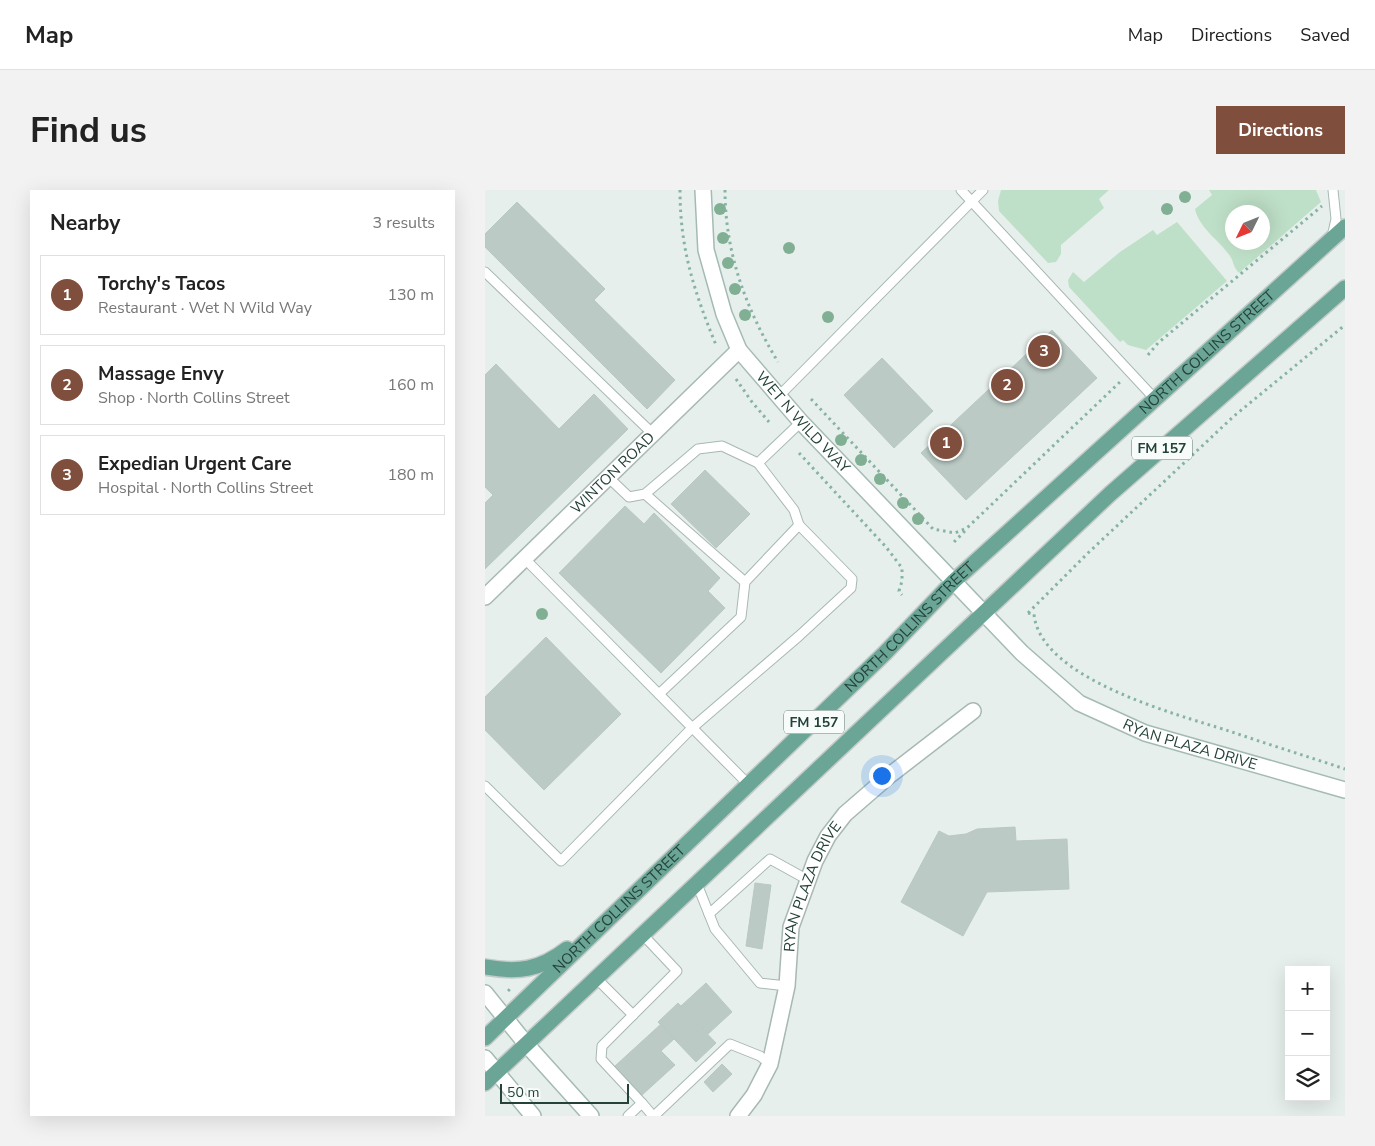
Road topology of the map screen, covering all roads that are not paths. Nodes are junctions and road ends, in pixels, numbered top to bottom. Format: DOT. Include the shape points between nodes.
graph roads {
  1 [pos="703,190"];
  2 [pos="961,190"];
  3 [pos="983,190"];
  4 [pos="1333,190"];
  5 [pos="971,201"];
  6 [pos="1345,226"];
  7 [pos="1331,240"];
  8 [pos="485,272"];
  9 [pos="1345,288"];
  10 [pos="739,350"];
  11 [pos="779,396"];
  12 [pos="1155,399"];
  13 [pos="801,422"];
  14 [pos="653,434"];
  15 [pos="758,463"];
  16 [pos="609,478"];
  17 [pos="645,494"];
  18 [pos="799,525"];
  19 [pos="525,560"];
  20 [pos="745,582"];
  21 [pos="954,582"];
  22 [pos="485,598"];
  23 [pos="983,612"];
  24 [pos="659,694"];
  25 [pos="973,711"];
  26 [pos="692,728"];
  27 [pos="748,784"];
  28 [pos="485,786"];
  29 [pos="1345,790"];
  30 [pos="808,880"];
  31 [pos="697,884"];
  32 [pos="709,914"];
  33 [pos="611,917"];
  34 [pos="643,936"];
  35 [pos="485,967"];
  36 [pos="597,979"];
  37 [pos="787,986"];
  38 [pos="485,993"];
  39 [pos="633,1015"];
  40 [pos="505,1018"];
  41 [pos="485,1038"];
  42 [pos="527,1045"];
  43 [pos="485,1058"];
  44 [pos="770,1064"];
  45 [pos="497,1072"];
  46 [pos="485,1083"];
  47 [pos="642,1103"];
  48 [pos="533,1116"];
  49 [pos="591,1116"];
  50 [pos="629,1116"];
  51 [pos="653,1116"];
  52 [pos="738,1116"];
  1 -- 10 [label="street, WET N WILD WAY" via="706,250 724,314"];
  2 -- 5 [label="lane"];
  3 -- 5 [label="lane"];
  4 -- 7 [label="lane" via="1336,219"];
  5 -- 11 [label="lane"];
  5 -- 12 [label="lane"];
  6 -- 7 [label="main road, NORTH COLLINS STREET / FM 157"];
  7 -- 12 [label="main road, NORTH COLLINS STREET / FM 157"];
  8 -- 14 [label="lane"];
  9 -- 23 [label="main road, FM 157" via="1110,494"];
  10 -- 11 [label="street, WET N WILD WAY"];
  10 -- 14 [label="street, WINTON ROAD"];
  11 -- 13 [label="street, WET N WILD WAY"];
  12 -- 21 [label="main road, NORTH COLLINS STREET / FM 157"];
  13 -- 15 [label="lane"];
  13 -- 21 [label="street, WET N WILD WAY"];
  14 -- 16 [label="street, WINTON ROAD"];
  15 -- 17 [label="lane" via="722,446 698,449"];
  15 -- 18 [label="lane" via="794,510"];
  16 -- 17 [label="lane" via="629,497"];
  16 -- 19 [label="street, WINTON ROAD"];
  17 -- 20 [label="lane"];
  18 -- 20 [label="lane"];
  18 -- 26 [label="lane" via="852,579 851,588"];
  19 -- 22 [label="street, WINTON ROAD"];
  19 -- 24 [label="lane"];
  20 -- 24 [label="lane" via="741,616"];
  21 -- 23 [label="street, WET N WILD WAY"];
  21 -- 27 [label="main road, NORTH COLLINS STREET / FM 157"];
  23 -- 29 [label="street, RYAN PLAZA DRIVE" via="1022,653 1079,704 1145,732"];
  23 -- 31 [label="main road, FM 157"];
  24 -- 26 [label="lane"];
  25 -- 30 [label="street, RYAN PLAZA DRIVE" via="845,814 828,836"];
  26 -- 27 [label="lane"];
  26 -- 28 [label="lane" via="561,861"];
  27 -- 33 [label="main road, NORTH COLLINS STREET / FM 157"];
  30 -- 32 [label="lane" via="770,858"];
  30 -- 37 [label="street, RYAN PLAZA DRIVE" via="791,927"];
  31 -- 32 [label="lane"];
  31 -- 34 [label="main road, FM 157"];
  32 -- 37 [label="lane" via="715,929 760,983"];
  33 -- 35 [label="main road" via="540,965 514,971"];
  33 -- 40 [label="main road, NORTH COLLINS STREET / FM 157"];
  34 -- 36 [label="main road, FM 157"];
  34 -- 39 [label="lane" via="677,971"];
  36 -- 39 [label="lane"];
  36 -- 42 [label="main road, FM 157"];
  37 -- 44 [label="street, RYAN PLAZA DRIVE"];
  38 -- 40 [label="street"];
  39 -- 47 [label="lane" via="602,1046 601,1059"];
  40 -- 41 [label="main road, NORTH COLLINS STREET / FM 157"];
  40 -- 42 [label="street"];
  42 -- 45 [label="main road, FM 157"];
  42 -- 49 [label="street"];
  43 -- 45 [label="street"];
  44 -- 51 [label="lane" via="760,1056 730,1044"];
  44 -- 52 [label="street, RYAN PLAZA DRIVE" via="754,1095"];
  45 -- 46 [label="main road, FM 157"];
  45 -- 48 [label="street"];
  47 -- 50 [label="lane"];
  47 -- 51 [label="lane"];
}
